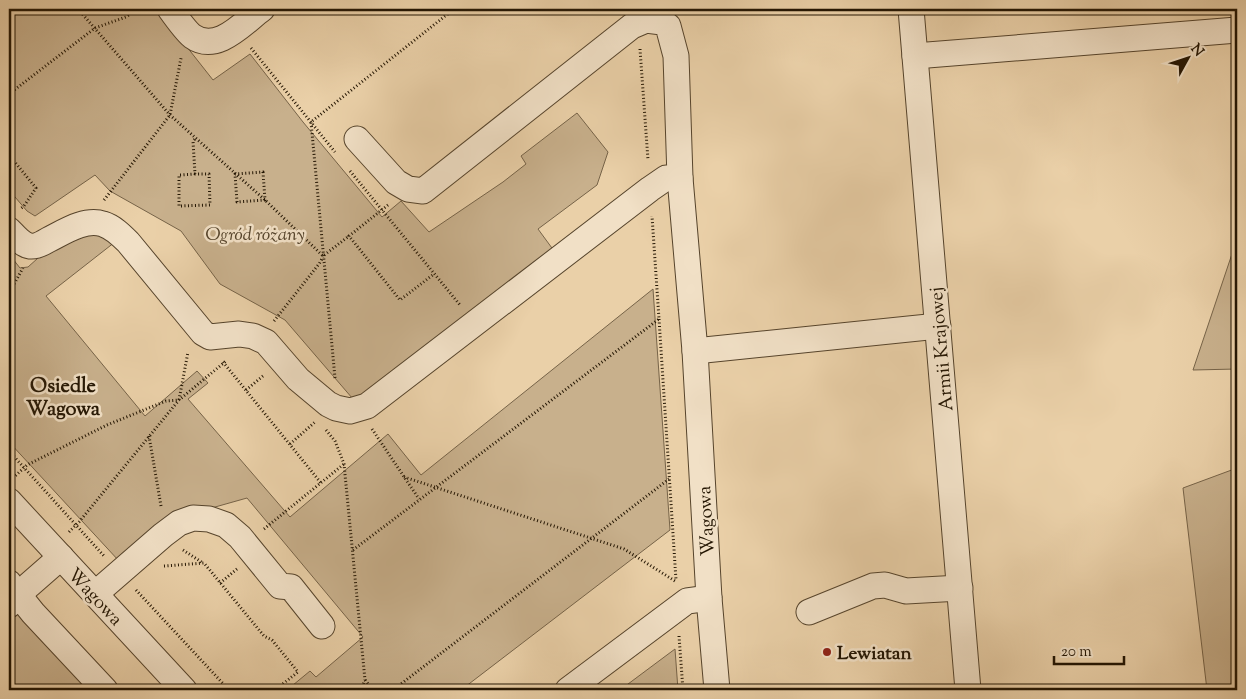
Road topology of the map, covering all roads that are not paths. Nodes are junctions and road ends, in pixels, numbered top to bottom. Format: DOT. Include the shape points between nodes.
graph roads {
  1 [pos="170,9"];
  2 [pos="262,9"];
  3 [pos="911,9"];
  4 [pos="1237,30"];
  5 [pos="915,56"];
  6 [pos="357,139"];
  7 [pos="680,178"];
  8 [pos="14,220"];
  9 [pos="938,326"];
  10 [pos="695,351"];
  11 [pos="9,501"];
  12 [pos="57,553"];
  13 [pos="960,588"];
  14 [pos="12,594"];
  15 [pos="95,594"];
  16 [pos="709,598"];
  17 [pos="809,612"];
  18 [pos="322,626"];
  19 [pos="105,690"];
  20 [pos="184,690"];
  21 [pos="568,690"];
  22 [pos="717,690"];
  23 [pos="968,690"];
  1 -- 2 [label="street" via="192,36 212,42 225,38"];
  3 -- 5 [label="street, Armii Krajowej"];
  4 -- 5 [label="street"];
  5 -- 9 [label="street, Armii Krajowej"];
  6 -- 7 [label="street, Wagowa" via="396,182 408,189 423,191 632,26 646,20 668,26 676,56"];
  7 -- 8 [label="street" via="666,178 650,189 367,406 350,411 336,408 323,412 266,342 239,334 205,334 128,242 102,223 86,223 30,246 22,242"];
  7 -- 10 [label="street, Wagowa"];
  9 -- 10 [label="street"];
  9 -- 13 [label="street, Armii Krajowej"];
  10 -- 16 [label="street, Wagowa"];
  11 -- 12 [label="street, Wagowa"];
  12 -- 14 [label="street"];
  12 -- 15 [label="street, Wagowa"];
  13 -- 17 [label="street" via="906,591 885,585 873,586"];
  13 -- 23 [label="street, Armii Krajowej"];
  14 -- 19 [label="street"];
  15 -- 18 [label="street" via="179,523 194,518 209,519 226,525 240,536 280,586 291,587"];
  15 -- 20 [label="street, Wagowa"];
  16 -- 21 [label="street" via="687,601"];
  16 -- 22 [label="street, Wagowa"];
}
